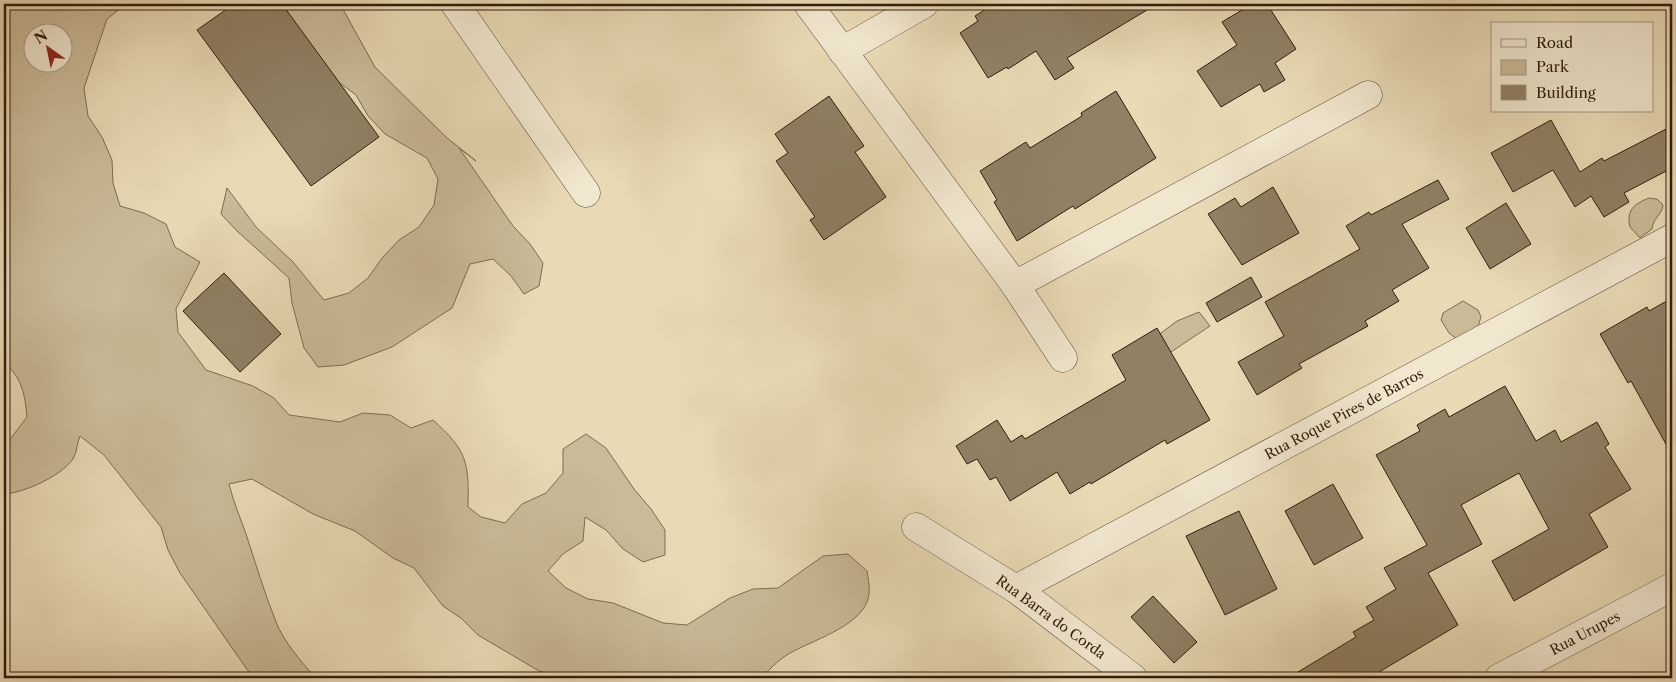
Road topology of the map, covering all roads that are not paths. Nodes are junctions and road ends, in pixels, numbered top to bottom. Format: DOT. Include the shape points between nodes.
graph roads {
  1 [pos="455,4"];
  2 [pos="808,4"];
  3 [pos="924,4"];
  4 [pos="842,52"];
  5 [pos="1368,95"];
  6 [pos="586,193"];
  7 [pos="1672,238"];
  8 [pos="1015,286"];
  9 [pos="1063,358"];
  10 [pos="916,527"];
  11 [pos="1672,587"];
  12 [pos="1016,589"];
  13 [pos="1133,678"];
  14 [pos="1499,678"];
  1 -- 6 [label="street"];
  2 -- 4 [label="street"];
  3 -- 4 [label="street"];
  4 -- 8 [label="street"];
  5 -- 8 [label="street"];
  7 -- 12 [label="street, Rua Roque Pires de Barros"];
  8 -- 9 [label="street"];
  10 -- 12 [label="street, Rua Barra do Corda"];
  11 -- 14 [label="street, Rua Urupes"];
  12 -- 13 [label="street, Rua Barra do Corda"];
}
